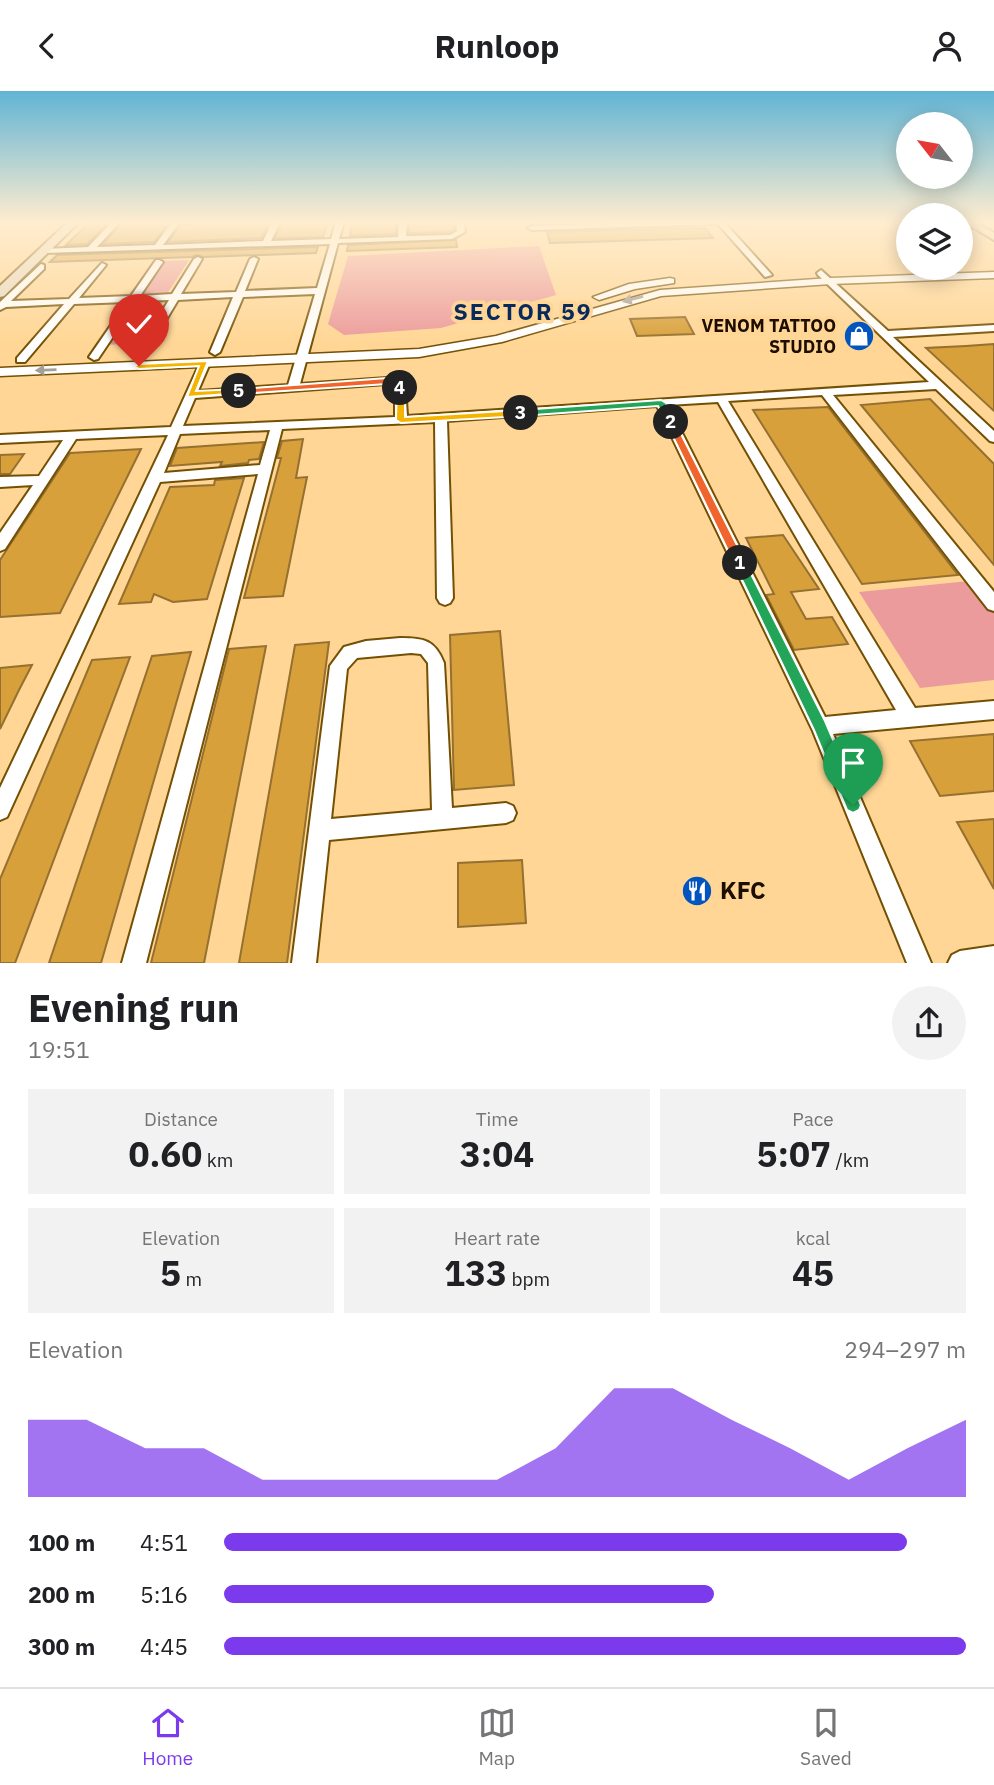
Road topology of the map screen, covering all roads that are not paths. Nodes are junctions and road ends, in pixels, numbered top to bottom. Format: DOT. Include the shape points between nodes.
graph roads {
  1 [pos="159,262"];
  2 [pos="23,263"];
  3 [pos="34,263"];
  4 [pos="196,263"];
  5 [pos="252,263"];
  6 [pos="328,263"];
  7 [pos="757,263"];
  8 [pos="102,265"];
  9 [pos="41,267"];
  10 [pos="994,267"];
  11 [pos="768,275"];
  12 [pos="994,275"];
  13 [pos="826,277"];
  14 [pos="0,284"];
  15 [pos="319,291"];
  16 [pos="238,294"];
  17 [pos="174,297"];
  18 [pos="131,299"];
  19 [pos="1,302"];
  20 [pos="69,302"];
  21 [pos="988,328"];
  22 [pos="887,334"];
  23 [pos="994,337"];
  24 [pos="302,353"];
  25 [pos="140,355"];
  26 [pos="94,357"];
  27 [pos="210,358"];
  28 [pos="21,360"];
  29 [pos="0,361"];
  30 [pos="0,372"];
  31 [pos="940,385"];
  32 [pos="293,387"];
  33 [pos="826,393"];
  34 [pos="190,395"];
  35 [pos="721,398"];
  36 [pos="661,403"];
  37 [pos="440,418"];
  38 [pos="401,420"];
  39 [pos="277,426"];
  40 [pos="176,430"];
  41 [pos="73,434"];
  42 [pos="994,438"];
  43 [pos="0,439"];
  44 [pos="265,470"];
  45 [pos="155,478"];
  46 [pos="41,480"];
  47 [pos="0,482"];
  48 [pos="0,545"];
  49 [pos="445,598"];
  50 [pos="994,604"];
  51 [pos="994,711"];
  52 [pos="910,717"];
  53 [pos="820,726"];
  54 [pos="0,810"];
  55 [pos="506,813"];
  56 [pos="442,820"];
  57 [pos="321,831"];
  58 [pos="994,958"];
  59 [pos="134,963"];
  60 [pos="304,963"];
  61 [pos="919,963"];
  62 [pos="960,963"];
  1 -- 18 [label="street"];
  2 -- 14 [label="main road"];
  3 -- 19 [label="main road"];
  4 -- 17 [label="street"];
  5 -- 16 [label="street"];
  6 -- 15 [label="street"];
  7 -- 11 [label="street"];
  8 -- 20 [label="street"];
  9 -- 19 [label="street"];
  10 -- 13 [label="street"];
  11 -- 13 [label="street"];
  11 -- 24 [label="street" via="633,286 476,333"];
  12 -- 13 [label="street"];
  13 -- 22 [label="street"];
  13 -- 24 [label="street, one-way" via="660,293 458,348"];
  15 -- 16 [label="street"];
  15 -- 24 [label="street"];
  16 -- 17 [label="street"];
  16 -- 27 [label="street"];
  17 -- 18 [label="street"];
  17 -- 25 [label="street"];
  18 -- 20 [label="street"];
  18 -- 26 [label="street"];
  19 -- 20 [label="street"];
  20 -- 28 [label="street"];
  21 -- 22 [label="street"];
  21 -- 23 [label="street"];
  22 -- 31 [label="street"];
  24 -- 27 [label="street"];
  24 -- 32 [label="street"];
  25 -- 26 [label="street"];
  25 -- 27 [label="street"];
  26 -- 28 [label="street"];
  27 -- 30 [label="street, one-way"];
  27 -- 34 [label="street"];
  28 -- 29 [label="street"];
  31 -- 33 [label="street"];
  31 -- 42 [label="street"];
  32 -- 34 [label="street"];
  32 -- 38 [label="street" via="387,381 400,385"];
  33 -- 35 [label="street"];
  33 -- 50 [label="street"];
  34 -- 40 [label="street"];
  35 -- 36 [label="street"];
  35 -- 52 [label="street"];
  36 -- 37 [label="street"];
  36 -- 53 [label="street"];
  37 -- 38 [label="street"];
  37 -- 49 [label="street"];
  38 -- 39 [label="street"];
  39 -- 40 [label="street"];
  39 -- 44 [label="street"];
  40 -- 41 [label="street"];
  40 -- 45 [label="street"];
  41 -- 43 [label="street"];
  41 -- 46 [label="street"];
  44 -- 45 [label="street"];
  44 -- 59 [label="street"];
  45 -- 54 [label="street"];
  46 -- 47 [label="street"];
  46 -- 48 [label="street"];
  51 -- 52 [label="street"];
  52 -- 53 [label="street"];
  53 -- 61 [label="street"];
  55 -- 56 [label="street"];
  56 -- 57 [label="street"];
  56 -- 57 [label="street" via="432,654 412,646 359,649 338,666"];
  57 -- 60 [label="street"];
  58 -- 62 [label="street"];
}
